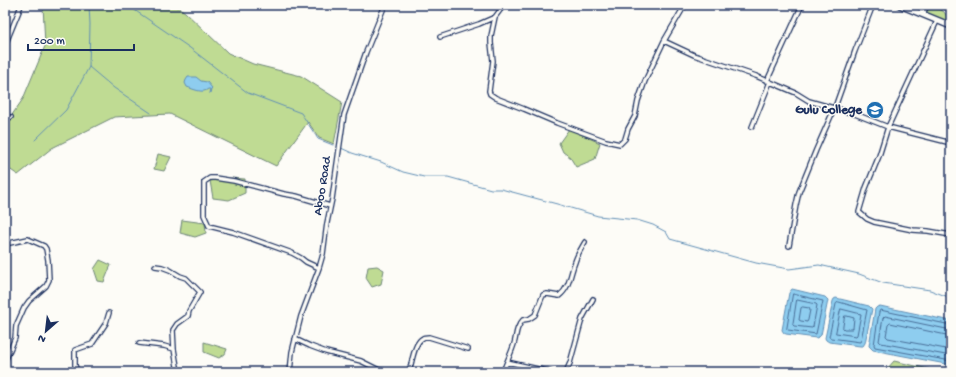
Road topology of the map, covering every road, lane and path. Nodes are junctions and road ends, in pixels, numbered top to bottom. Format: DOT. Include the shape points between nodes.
graph roads {
  1 [pos="21,5"];
  2 [pos="385,5"];
  3 [pos="504,5"];
  4 [pos="685,5"];
  5 [pos="802,5"];
  6 [pos="873,5"];
  7 [pos="900,5"];
  8 [pos="927,5"];
  9 [pos="923,14"];
  10 [pos="495,16"];
  11 [pos="937,21"];
  12 [pos="951,26"];
  13 [pos="440,37"];
  14 [pos="664,41"];
  15 [pos="5,45"];
  16 [pos="769,82"];
  17 [pos="834,109"];
  18 [pos="11,117"];
  19 [pos="5,120"];
  20 [pos="752,127"];
  21 [pos="888,128"];
  22 [pos="951,143"];
  23 [pos="330,206"];
  24 [pos="951,235"];
  25 [pos="585,242"];
  26 [pos="5,244"];
  27 [pos="789,246"];
  28 [pos="154,266"];
  29 [pos="319,268"];
  30 [pos="593,298"];
  31 [pos="109,313"];
  32 [pos="295,339"];
  33 [pos="139,343"];
  34 [pos="174,349"];
  35 [pos="468,349"];
  36 [pos="5,361"];
  37 [pos="507,362"];
  38 [pos="77,372"];
  39 [pos="178,372"];
  40 [pos="290,372"];
  41 [pos="388,372"];
  42 [pos="409,372"];
  43 [pos="503,372"];
  44 [pos="551,372"];
  45 [pos="566,372"];
  1 -- 15 [label="street"];
  2 -- 23 [label="street, Aboo Road" via="343,119"];
  3 -- 10 [label="street"];
  4 -- 14 [label="street"];
  5 -- 16 [label="street"];
  6 -- 17 [label="street"];
  7 -- 9 [label="main road"];
  8 -- 9 [label="street"];
  9 -- 11 [label="main road"];
  10 -- 13 [label="street"];
  10 -- 14 [label="street" via="491,40 493,61 490,94 557,123 616,144 625,139 644,84"];
  11 -- 12 [label="main road"];
  11 -- 21 [label="street"];
  14 -- 16 [label="street" via="694,55"];
  16 -- 17 [label="street" via="809,101"];
  16 -- 20 [label="street"];
  17 -- 21 [label="street" via="855,114"];
  17 -- 27 [label="street" via="799,192"];
  18 -- 19 [label="street"];
  21 -- 22 [label="street"];
  21 -- 24 [label="street" via="859,213 874,222"];
  23 -- 29 [label="street, Aboo Road"];
  23 -- 29 [label="street" via="234,181 210,178 204,182 204,216 209,226 292,253"];
  25 -- 37 [label="street" via="575,261 565,291 559,296 545,294 535,315 521,322"];
  26 -- 36 [label="street" via="28,239 44,246 49,280 24,308"];
  28 -- 34 [label="street" via="166,268 186,278 200,292 188,316 173,330"];
  29 -- 32 [label="street, Aboo Road"];
  30 -- 45 [label="street" via="582,319"];
  31 -- 38 [label="street" via="106,323 92,344 75,350"];
  32 -- 40 [label="street, Aboo Road"];
  32 -- 41 [label="street"];
  33 -- 34 [label="street"];
  34 -- 39 [label="street"];
  35 -- 42 [label="street" via="424,337 415,348"];
  37 -- 43 [label="street"];
  37 -- 44 [label="street"];
}
